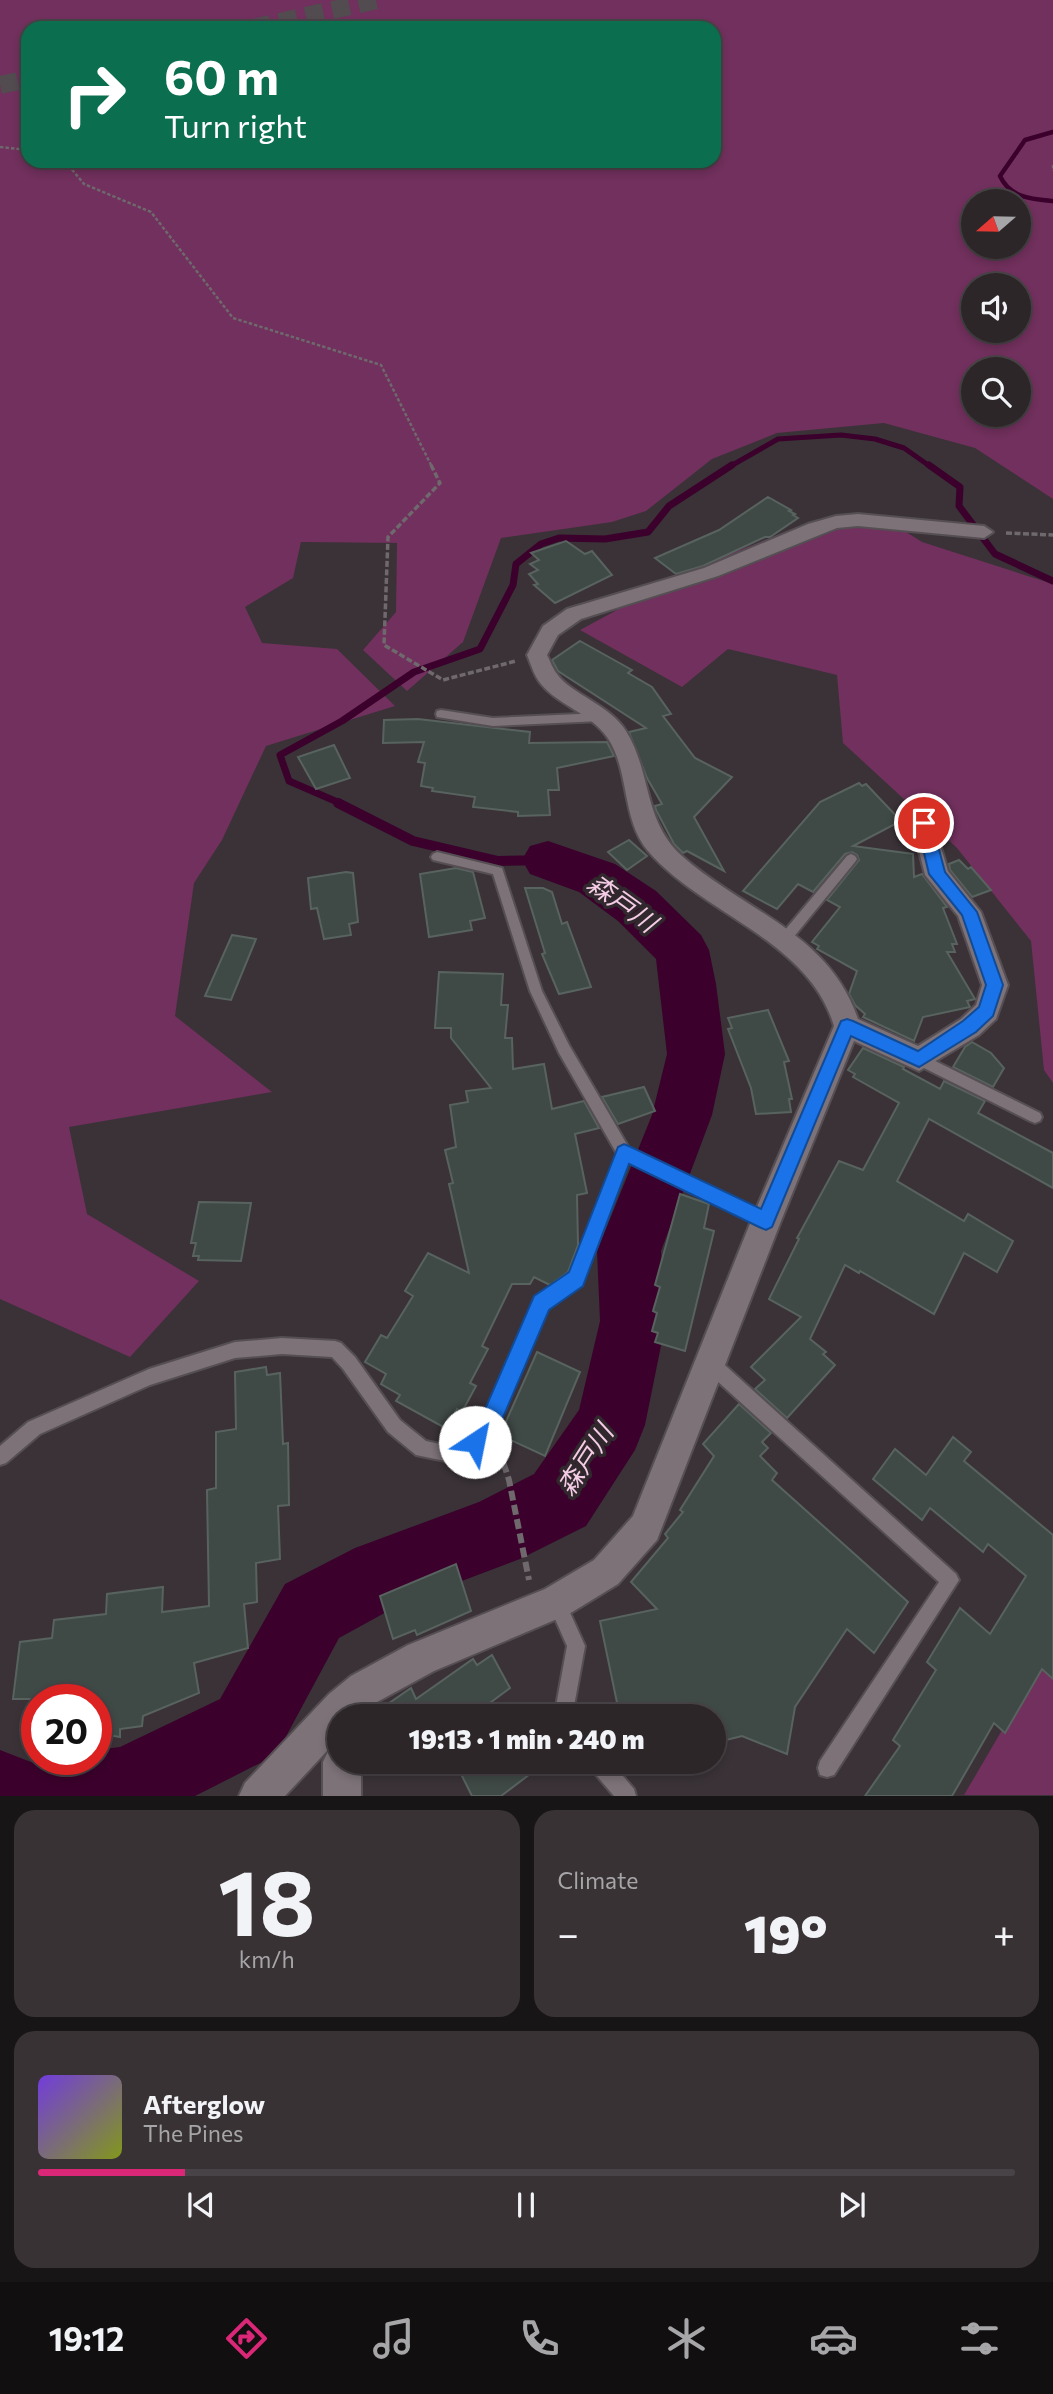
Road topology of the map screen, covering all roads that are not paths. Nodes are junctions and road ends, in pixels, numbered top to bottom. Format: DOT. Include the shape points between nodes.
graph roads {
  1 [pos="984,532"];
  2 [pos="442,713"];
  3 [pos="601,717"];
  4 [pos="924,823"];
  5 [pos="437,857"];
  6 [pos="851,859"];
  7 [pos="783,940"];
  8 [pos="847,1026"];
  9 [pos="919,1059"];
  10 [pos="1035,1117"];
  11 [pos="629,1155"];
  12 [pos="766,1221"];
  13 [pos="711,1364"];
  14 [pos="0,1457"];
  15 [pos="557,1602"];
  16 [pos="350,1704"];
  17 [pos="565,1704"];
  18 [pos="327,1727"];
  19 [pos="827,1768"];
  20 [pos="342,1774"];
  21 [pos="608,1774"];
  22 [pos="258,1796"];
  23 [pos="342,1796"];
  24 [pos="627,1796"];
  1 -- 3 [label="street" via="858,520 815,528 711,572 574,614 553,626 541,640 537,655 549,680"];
  2 -- 3 [label="lane" via="493,722"];
  3 -- 7 [label="street" via="617,734 628,759 643,822 654,842 674,863"];
  4 -- 9 [label="street" via="937,874 969,912 995,985 987,1011"];
  5 -- 11 [label="lane" via="498,871 536,991 564,1049"];
  6 -- 7 [label="lane"];
  7 -- 8 [label="street" via="825,978 841,1004"];
  8 -- 9 [label="street"];
  8 -- 12 [label="street"];
  9 -- 10 [label="lane"];
  11 -- 12 [label="lane"];
  11 -- 14 [label="lane" via="576,1279 541,1303 491,1421 475,1442 450,1454 422,1449 394,1426 335,1349 282,1346 235,1350 149,1377 34,1428"];
  12 -- 13 [label="street"];
  13 -- 15 [label="street" via="645,1528 606,1572"];
  13 -- 19 [label="lane" via="950,1580"];
  15 -- 16 [label="street" via="421,1658 364,1689"];
  15 -- 17 [label="lane" via="576,1646"];
  18 -- 22 [label="street"];
  20 -- 23 [label="street"];
  21 -- 24 [label="lane"];
}
